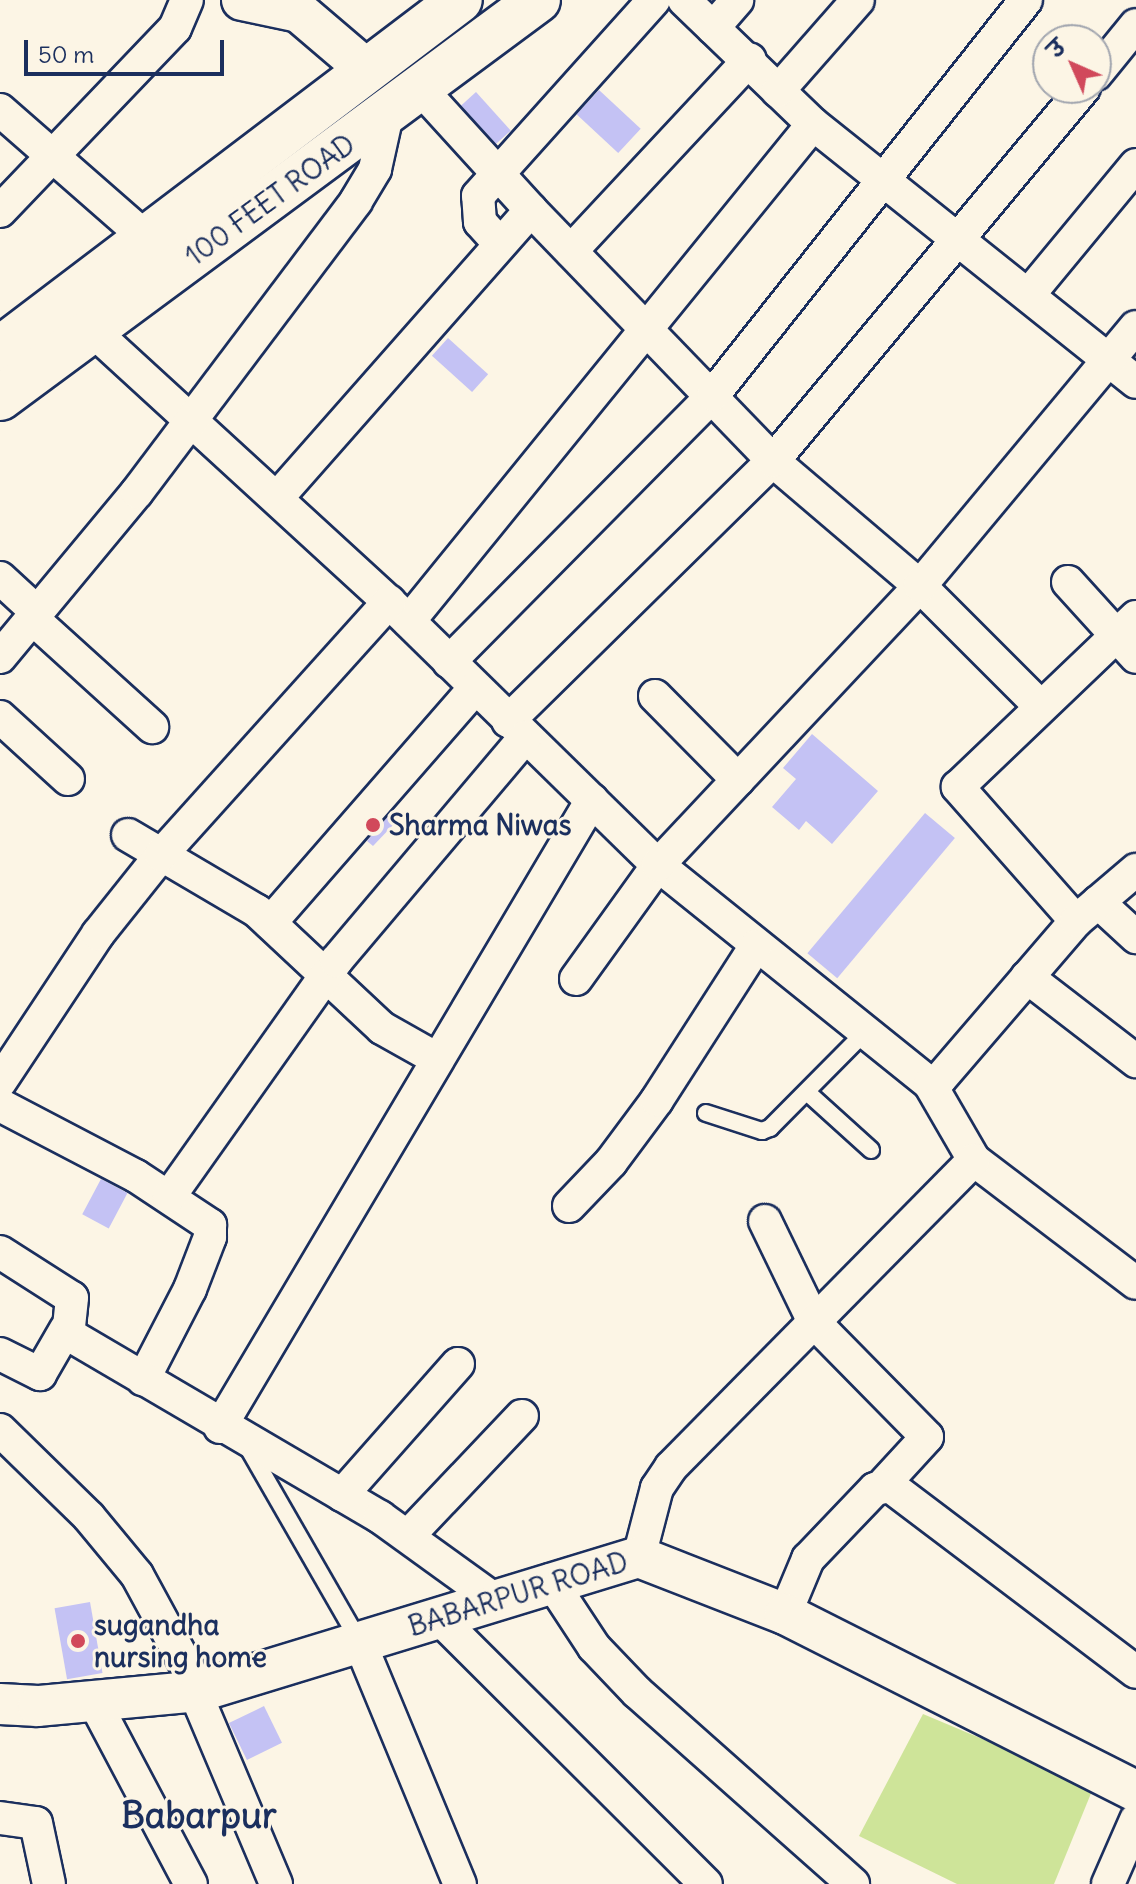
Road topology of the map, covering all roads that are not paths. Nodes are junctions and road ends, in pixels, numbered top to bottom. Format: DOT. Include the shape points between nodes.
graph roads {
  1 [pos="187,0"];
  2 [pos="460,0"];
  3 [pos="538,0"];
  4 [pos="654,0"];
  5 [pos="684,0"];
  6 [pos="737,0"];
  7 [pos="858,0"];
  8 [pos="1026,0"];
  9 [pos="270,2"];
  10 [pos="1136,25"];
  11 [pos="713,28"];
  12 [pos="1112,54"];
  13 [pos="750,59"];
  14 [pos="367,70"];
  15 [pos="421,89"];
  16 [pos="778,91"];
  17 [pos="1071,104"];
  18 [pos="0,110"];
  19 [pos="387,115"];
  20 [pos="813,124"];
  21 [pos="54,154"];
  22 [pos="1136,165"];
  23 [pos="496,172"];
  24 [pos="886,178"];
  25 [pos="531,210"];
  26 [pos="0,211"];
  27 [pos="146,238"];
  28 [pos="961,238"];
  29 [pos="500,244"];
  30 [pos="571,251"];
  31 [pos="1030,293"];
  32 [pos="1136,327"];
  33 [pos="91,329"];
  34 [pos="649,332"];
  35 [pos="0,349"];
  36 [pos="1112,358"];
  37 [pos="1136,382"];
  38 [pos="713,395"];
  39 [pos="0,398"];
  40 [pos="192,420"];
  41 [pos="773,461"];
  42 [pos="277,498"];
  43 [pos="0,578"];
  44 [pos="1068,582"];
  45 [pos="920,586"];
  46 [pos="399,611"];
  47 [pos="35,616"];
  48 [pos="1130,636"];
  49 [pos="0,657"];
  50 [pos="449,662"];
  51 [pos="475,688"];
  52 [pos="655,696"];
  53 [pos="1039,705"];
  54 [pos="0,717"];
  55 [pos="152,727"];
  56 [pos="516,729"];
  57 [pos="68,779"];
  58 [pos="738,780"];
  59 [pos="592,800"];
  60 [pos="128,835"];
  61 [pos="161,855"];
  62 [pos="658,865"];
  63 [pos="1136,870"];
  64 [pos="1087,912"];
  65 [pos="270,923"];
  66 [pos="1136,937"];
  67 [pos="756,946"];
  68 [pos="324,976"];
  69 [pos="1027,977"];
  70 [pos="576,979"];
  71 [pos="864,1033"];
  72 [pos="437,1059"];
  73 [pos="1136,1061"];
  74 [pos="0,1082"];
  75 [pos="930,1084"];
  76 [pos="808,1093"];
  77 [pos="0,1105"];
  78 [pos="706,1113"];
  79 [pos="871,1150"];
  80 [pos="974,1160"];
  81 [pos="169,1197"];
  82 [pos="569,1206"];
  83 [pos="765,1221"];
  84 [pos="0,1252"];
  85 [pos="1136,1283"];
  86 [pos="814,1322"];
  87 [pos="66,1329"];
  88 [pos="0,1354"];
  89 [pos="458,1364"];
  90 [pos="143,1380"];
  91 [pos="522,1416"];
  92 [pos="0,1430"];
  93 [pos="233,1435"];
  94 [pos="882,1486"];
  95 [pos="342,1495"];
  96 [pos="409,1535"];
  97 [pos="639,1557"];
  98 [pos="550,1580"];
  99 [pos="495,1600"];
  100 [pos="785,1614"];
  101 [pos="438,1617"];
  102 [pos="360,1643"];
  103 [pos="1136,1672"];
  104 [pos="198,1692"];
  105 [pos="94,1701"];
  106 [pos="0,1704"];
  107 [pos="1136,1791"];
  108 [pos="0,1818"];
  109 [pos="1136,1820"];
  110 [pos="692,1880"];
  111 [pos="49,1884"];
  112 [pos="191,1884"];
  113 [pos="276,1884"];
  114 [pos="460,1884"];
  115 [pos="853,1884"];
  116 [pos="1108,1884"];
  1 -- 21 [label="street" via="175,28"];
  2 -- 14 [label="main road, 100 FEET ROAD"];
  3 -- 15 [label="main road, 100 FEET ROAD"];
  4 -- 23 [label="street"];
  5 -- 11 [label="street"];
  6 -- 11 [label="street"];
  7 -- 16 [label="street"];
  8 -- 24 [label="street"];
  9 -- 14 [label="street" via="317,23"];
  10 -- 12 [label="street"];
  11 -- 13 [label="street"];
  13 -- 16 [label="street"];
  13 -- 30 [label="street"];
  14 -- 27 [label="main road, 100 FEET ROAD"];
  15 -- 19 [label="main road, 100 FEET ROAD"];
  15 -- 23 [label="street"];
  16 -- 20 [label="street"];
  17 -- 28 [label="street"];
  18 -- 21 [label="street"];
  19 -- 33 [label="main road, 100 FEET ROAD"];
  19 -- 40 [label="street" via="375,169 356,201"];
  20 -- 24 [label="street"];
  20 -- 34 [label="street"];
  21 -- 26 [label="street"];
  21 -- 27 [label="street"];
  22 -- 31 [label="street"];
  23 -- 25 [label="street"];
  23 -- 29 [label="street" via="478,196 476,208 480,222"];
  24 -- 28 [label="street"];
  24 -- 38 [label="street"];
  25 -- 29 [label="street"];
  25 -- 30 [label="street"];
  27 -- 35 [label="main road, 100 FEET ROAD"];
  28 -- 31 [label="street"];
  28 -- 41 [label="street"];
  29 -- 42 [label="street"];
  30 -- 34 [label="street"];
  31 -- 36 [label="street"];
  32 -- 36 [label="street"];
  33 -- 39 [label="main road, 100 FEET ROAD"];
  33 -- 40 [label="street"];
  34 -- 38 [label="street"];
  34 -- 46 [label="street"];
  36 -- 37 [label="street"];
  36 -- 45 [label="street"];
  38 -- 41 [label="street"];
  38 -- 50 [label="street"];
  40 -- 42 [label="street"];
  40 -- 47 [label="street"];
  41 -- 45 [label="street"];
  41 -- 56 [label="street"];
  42 -- 46 [label="street"];
  43 -- 47 [label="street"];
  44 -- 48 [label="street"];
  45 -- 53 [label="street"];
  45 -- 58 [label="street"];
  46 -- 50 [label="street"];
  46 -- 61 [label="street"];
  47 -- 49 [label="street"];
  47 -- 55 [label="street"];
  48 -- 53 [label="street"];
  50 -- 51 [label="street"];
  51 -- 56 [label="street"];
  51 -- 65 [label="street"];
  52 -- 58 [label="street"];
  53 -- 64 [label="street" via="958,787"];
  54 -- 57 [label="street"];
  56 -- 59 [label="street"];
  56 -- 68 [label="street"];
  58 -- 62 [label="street"];
  59 -- 62 [label="street"];
  59 -- 72 [label="street"];
  60 -- 61 [label="street"];
  61 -- 65 [label="street"];
  61 -- 74 [label="street" via="98,934"];
  62 -- 67 [label="street"];
  62 -- 70 [label="street"];
  63 -- 64 [label="street"];
  64 -- 66 [label="street"];
  64 -- 69 [label="street"];
  65 -- 68 [label="street"];
  67 -- 71 [label="street"];
  67 -- 82 [label="street" via="657,1100 611,1162"];
  68 -- 72 [label="street" via="382,1028"];
  68 -- 81 [label="street"];
  69 -- 73 [label="street"];
  69 -- 75 [label="street" via="940,1079"];
  71 -- 75 [label="street"];
  71 -- 76 [label="lane"];
  72 -- 93 [label="street"];
  75 -- 80 [label="street"];
  76 -- 78 [label="lane" via="762,1131"];
  76 -- 79 [label="lane"];
  77 -- 81 [label="street"];
  80 -- 85 [label="street"];
  80 -- 86 [label="street"];
  81 -- 90 [label="street" via="202,1216 210,1237"];
  83 -- 86 [label="street"];
  84 -- 87 [label="street" via="72,1298"];
  86 -- 94 [label="street" via="927,1437"];
  86 -- 97 [label="street" via="662,1478"];
  87 -- 88 [label="street" via="40,1374"];
  87 -- 90 [label="street"];
  89 -- 95 [label="street"];
  90 -- 93 [label="street"];
  91 -- 96 [label="street"];
  92 -- 104 [label="street" via="120,1552 176,1638"];
  93 -- 95 [label="street"];
  93 -- 102 [label="lane"];
  94 -- 100 [label="street" via="808,1559"];
  94 -- 103 [label="street" via="896,1489"];
  95 -- 96 [label="street"];
  96 -- 99 [label="street"];
  97 -- 98 [label="street, BABARPUR ROAD"];
  97 -- 100 [label="street, BABARPUR ROAD"];
  98 -- 99 [label="street, BABARPUR ROAD"];
  98 -- 115 [label="street" via="594,1647 637,1692"];
  99 -- 101 [label="street, BABARPUR ROAD"];
  100 -- 107 [label="street, BABARPUR ROAD"];
  101 -- 102 [label="street, BABARPUR ROAD"];
  101 -- 110 [label="street"];
  102 -- 104 [label="street, BABARPUR ROAD"];
  102 -- 114 [label="street"];
  104 -- 105 [label="street, BABARPUR ROAD"];
  104 -- 113 [label="street"];
  105 -- 106 [label="street, BABARPUR ROAD"];
  105 -- 112 [label="street"];
  108 -- 111 [label="street" via="36,1823"];
  109 -- 116 [label="street"];
}
